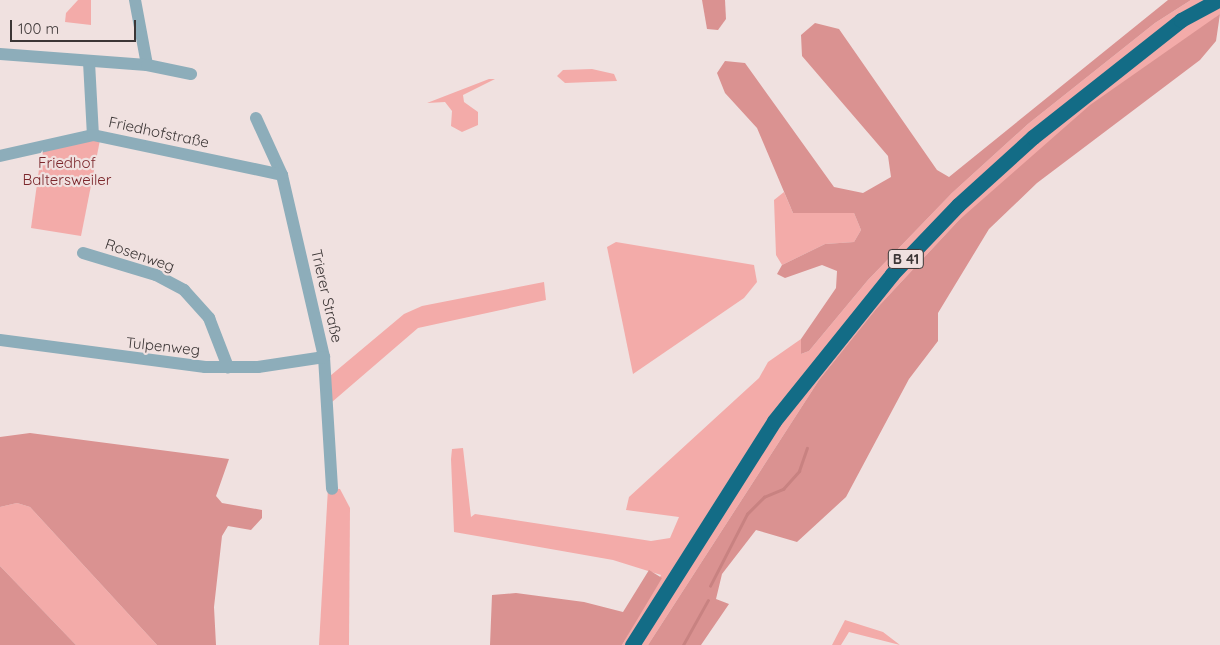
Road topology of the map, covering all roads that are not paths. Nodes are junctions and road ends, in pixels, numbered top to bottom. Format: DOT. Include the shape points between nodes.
graph roads {
  1 [pos="135,0"];
  2 [pos="1218,0"];
  3 [pos="0,54"];
  4 [pos="89,62"];
  5 [pos="147,65"];
  6 [pos="190,74"];
  7 [pos="256,118"];
  8 [pos="94,135"];
  9 [pos="0,156"];
  10 [pos="282,174"];
  11 [pos="83,253"];
  12 [pos="0,340"];
  13 [pos="324,357"];
  14 [pos="228,367"];
  15 [pos="332,489"];
  16 [pos="632,645"];
  1 -- 5 [label="street"];
  2 -- 16 [label="highway, B 41" via="1180,20 1033,137 958,205 892,274 774,421 689,550"];
  3 -- 4 [label="street"];
  4 -- 5 [label="street"];
  4 -- 8 [label="street"];
  5 -- 6 [label="street"];
  7 -- 10 [label="street, Trierer Straße"];
  8 -- 9 [label="street, Friedhofstraße"];
  8 -- 10 [label="street, Friedhofstraße"];
  10 -- 13 [label="street, Trierer Straße"];
  11 -- 14 [label="street, Rosenweg" via="156,275 184,290 209,318"];
  12 -- 14 [label="street, Tulpenweg" via="124,359"];
  13 -- 14 [label="street, Tulpenweg"];
  13 -- 15 [label="street, Trierer Straße"];
}
